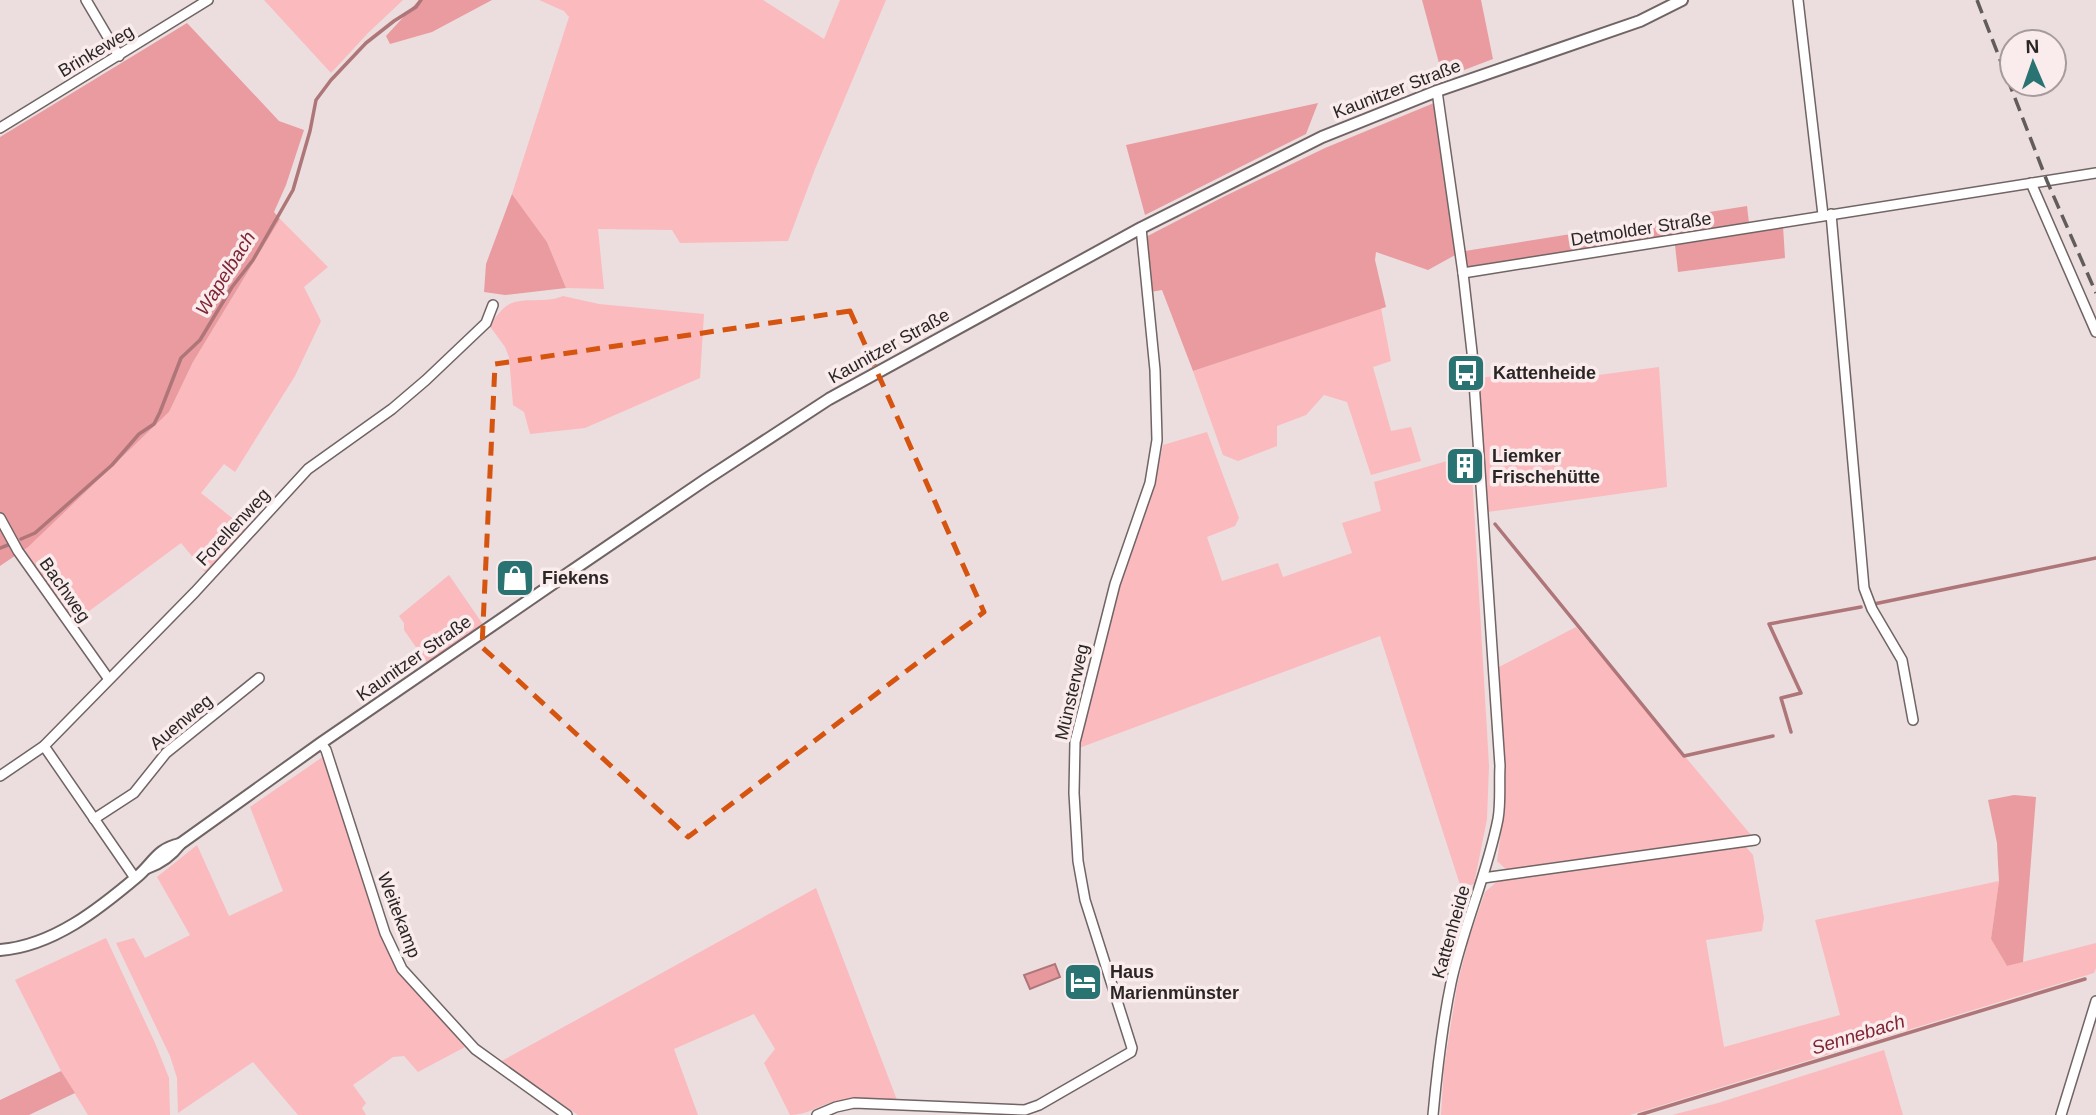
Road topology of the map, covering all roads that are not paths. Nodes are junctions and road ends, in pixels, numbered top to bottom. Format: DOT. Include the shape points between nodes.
graph roads {
  1 [pos="86,0"];
  2 [pos="208,0"];
  3 [pos="1682,0"];
  4 [pos="1798,0"];
  5 [pos="119,56"];
  6 [pos="1437,91"];
  7 [pos="0,128"];
  8 [pos="2096,173"];
  9 [pos="2031,183"];
  10 [pos="1827,215"];
  11 [pos="1141,228"];
  12 [pos="1464,273"];
  13 [pos="493,305"];
  14 [pos="2096,332"];
  15 [pos="0,518"];
  16 [pos="108,678"];
  17 [pos="259,678"];
  18 [pos="1913,720"];
  19 [pos="321,743"];
  20 [pos="44,746"];
  21 [pos="0,776"];
  22 [pos="94,819"];
  23 [pos="1755,840"];
  24 [pos="135,878"];
  25 [pos="1483,878"];
  26 [pos="0,950"];
  27 [pos="2096,1000"];
  28 [pos="957,1111"];
  29 [pos="567,1115"];
  30 [pos="817,1115"];
  31 [pos="1433,1115"];
  32 [pos="2061,1115"];
  1 -- 5 [label="street"];
  2 -- 5 [label="street, Brinkeweg"];
  3 -- 6 [label="street, Kaunitzer Straße" via="1640,21"];
  4 -- 10 [label="street" via="1815,153"];
  5 -- 7 [label="street, Brinkeweg"];
  6 -- 11 [label="street, Kaunitzer Straße" via="1322,137"];
  6 -- 12 [label="street, Kattenheide"];
  8 -- 9 [label="street, Detmolder Straße"];
  9 -- 10 [label="street, Detmolder Straße"];
  9 -- 14 [label="street"];
  10 -- 12 [label="street, Detmolder Straße"];
  10 -- 18 [label="street" via="1864,588 1902,660"];
  11 -- 19 [label="street, Kaunitzer Straße" via="828,399"];
  11 -- 28 [label="street, Münsterweg" via="1157,440 1150,483 1115,584 1074,742 1078,861 1085,900 1132,1048 1039,1105 1024,1110"];
  12 -- 25 [label="street, Kattenheide" via="1500,766 1498,816"];
  13 -- 16 [label="street, Forellenweg" via="486,323 426,380 308,469"];
  15 -- 16 [label="street, Bachweg" via="18,551"];
  16 -- 20 [label="street, Forellenweg"];
  17 -- 22 [label="street, Auenweg" via="166,753 134,793"];
  19 -- 24 [label="street, Kaunitzer Straße"];
  19 -- 29 [label="street, Weitekamp" via="385,933 402,969 475,1049"];
  20 -- 21 [label="street, Forellenweg"];
  20 -- 22 [label="street"];
  22 -- 24 [label="street"];
  23 -- 25 [label="street"];
  24 -- 26 [label="street, Kaunitzer Straße" via="70,927 44,940"];
  25 -- 31 [label="street, Kattenheide" via="1451,985"];
  27 -- 32 [label="street"];
  28 -- 30 [label="street" via="854,1103"];
}
